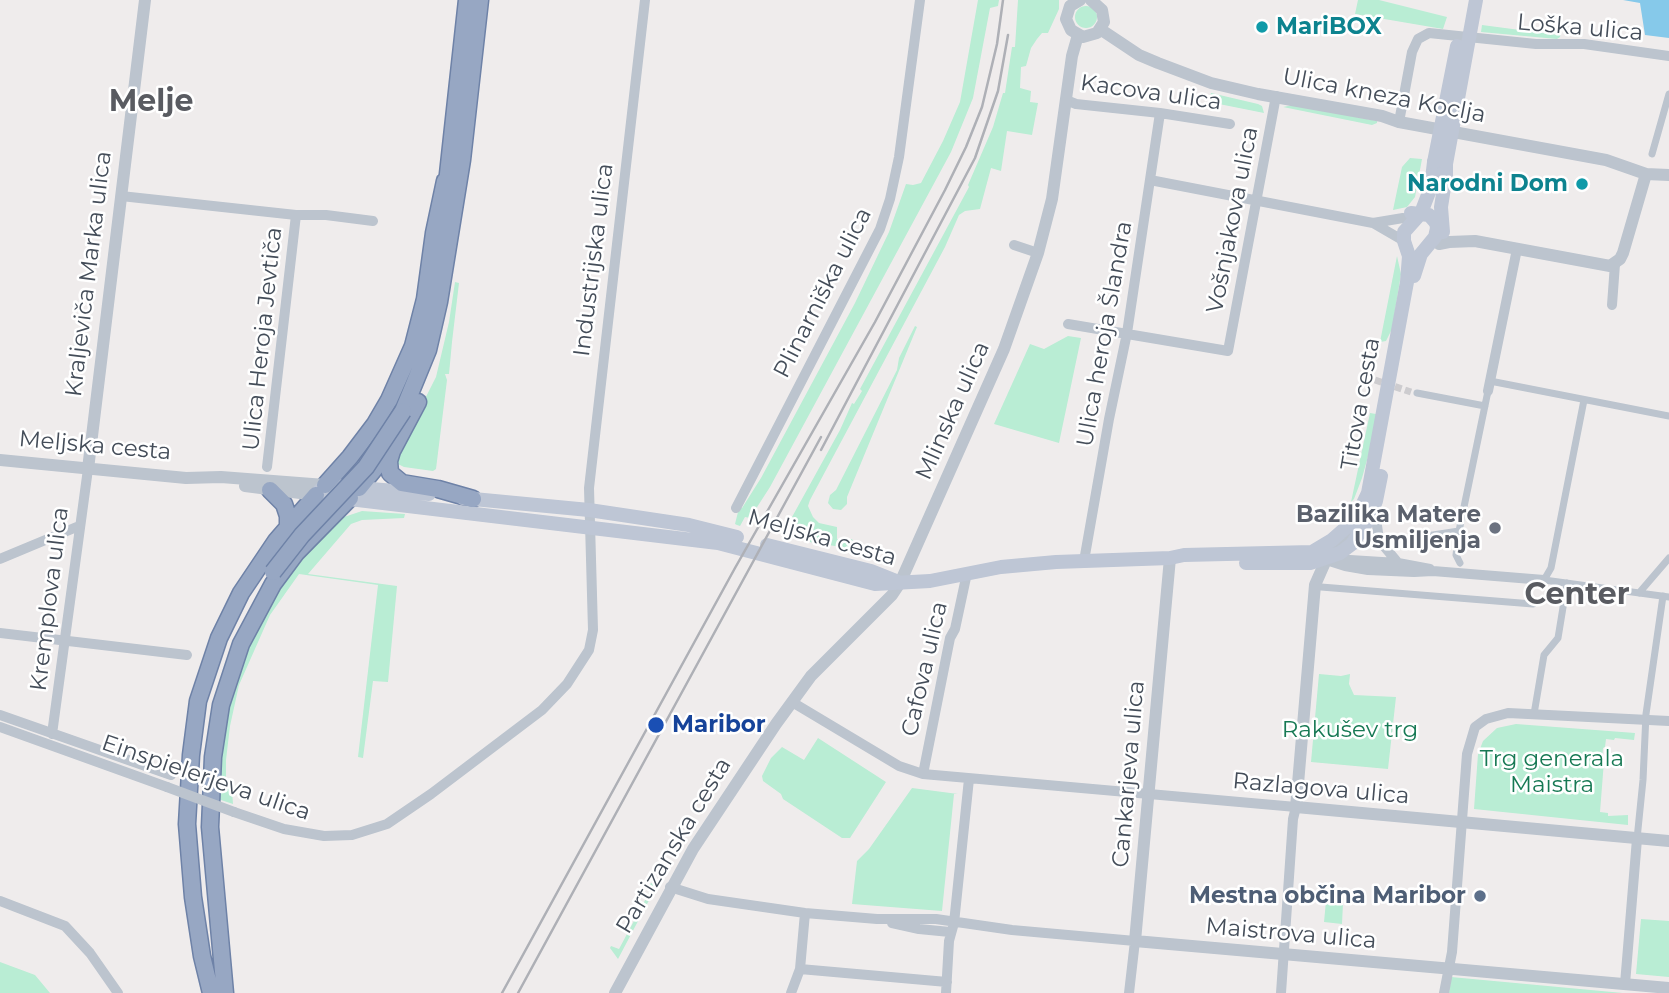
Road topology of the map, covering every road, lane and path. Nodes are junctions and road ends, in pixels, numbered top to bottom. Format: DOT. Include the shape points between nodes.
graph roads {
  1 [pos="145,0"];
  2 [pos="467,0"];
  3 [pos="481,0"];
  4 [pos="645,0"];
  5 [pos="920,0"];
  6 [pos="1078,0"];
  7 [pos="1091,0"];
  8 [pos="1466,0"];
  9 [pos="1476,0"];
  10 [pos="1100,29"];
  11 [pos="1078,35"];
  12 [pos="1669,56"];
  13 [pos="466,68"];
  14 [pos="1669,94"];
  15 [pos="1276,96"];
  16 [pos="1066,100"];
  17 [pos="1160,113"];
  18 [pos="1399,122"];
  19 [pos="1230,124"];
  20 [pos="1652,154"];
  21 [pos="456,159"];
  22 [pos="1440,163"];
  23 [pos="1646,174"];
  24 [pos="1669,175"];
  25 [pos="1150,180"];
  26 [pos="121,196"];
  27 [pos="1256,200"];
  28 [pos="296,215"];
  29 [pos="1424,219"];
  30 [pos="373,221"];
  31 [pos="1373,223"];
  32 [pos="1475,241"];
  33 [pos="1014,245"];
  34 [pos="1415,247"];
  35 [pos="1517,249"];
  36 [pos="1038,253"];
  37 [pos="1615,264"];
  38 [pos="1408,294"];
  39 [pos="1612,308"];
  40 [pos="1068,324"];
  41 [pos="1127,333"];
  42 [pos="1492,385"];
  43 [pos="1417,393"];
  44 [pos="1584,400"];
  45 [pos="1485,406"];
  46 [pos="1669,416"];
  47 [pos="402,432"];
  48 [pos="0,460"];
  49 [pos="268,467"];
  50 [pos="88,469"];
  51 [pos="186,478"];
  52 [pos="270,490"];
  53 [pos="320,490"];
  54 [pos="354,493"];
  55 [pos="473,499"];
  56 [pos="1376,501"];
  57 [pos="736,508"];
  58 [pos="589,510"];
  59 [pos="1353,520"];
  60 [pos="79,526"];
  61 [pos="288,526"];
  62 [pos="590,526"];
  63 [pos="1459,531"];
  64 [pos="1387,542"];
  65 [pos="1301,553"];
  66 [pos="0,558"];
  67 [pos="1170,558"];
  68 [pos="1669,558"];
  69 [pos="1326,559"];
  70 [pos="1084,561"];
  71 [pos="1398,563"];
  72 [pos="1460,563"];
  73 [pos="270,570"];
  74 [pos="1433,571"];
  75 [pos="967,573"];
  76 [pos="1544,580"];
  77 [pos="900,583"];
  78 [pos="1567,583"];
  79 [pos="1321,587"];
  80 [pos="1639,593"];
  81 [pos="1666,597"];
  82 [pos="1533,604"];
  83 [pos="0,633"];
  84 [pos="64,640"];
  85 [pos="187,655"];
  86 [pos="792,702"];
  87 [pos="1535,713"];
  88 [pos="0,715"];
  89 [pos="1646,719"];
  90 [pos="1669,721"];
  91 [pos="0,727"];
  92 [pos="52,734"];
  93 [pos="923,774"];
  94 [pos="171,775"];
  95 [pos="969,779"];
  96 [pos="1149,794"];
  97 [pos="1296,807"];
  98 [pos="1461,822"];
  99 [pos="1637,839"];
  100 [pos="1669,841"];
  101 [pos="670,887"];
  102 [pos="0,901"];
  103 [pos="805,913"];
  104 [pos="952,928"];
  105 [pos="1135,941"];
  106 [pos="1284,954"];
  107 [pos="1449,968"];
  108 [pos="800,969"];
  109 [pos="1625,984"];
  110 [pos="946,988"];
  111 [pos="1669,988"];
  112 [pos="118,993"];
  113 [pos="213,993"];
  114 [pos="225,993"];
  115 [pos="615,993"];
  116 [pos="791,993"];
  117 [pos="1129,993"];
  118 [pos="1281,993"];
  119 [pos="1444,993"];
  1 -- 26 [label="street, Kraljeviča Marka ulica"];
  2 -- 13 [label="highway"];
  3 -- 13 [label="highway"];
  4 -- 58 [label="street, Industrijska ulica" via="598,392"];
  5 -- 57 [label="street, Plinarniška ulica" via="899,157 880,229"];
  6 -- 11 [label="street" via="1070,6 1066,19"];
  7 -- 10 [label="street" via="1104,14"];
  8 -- 22 [label="main road, bridge"];
  9 -- 22 [label="main road, bridge"];
  10 -- 11 [label="street" via="1088,37"];
  10 -- 15 [label="street, Ulica kneza Koclja" via="1139,55 1182,73"];
  11 -- 16 [label="street, Mlinska ulica"];
  12 -- 18 [label="street, Loška ulica" via="1584,44 1429,33 1415,44"];
  13 -- 21 [label="highway"];
  14 -- 20 [label="street"];
  15 -- 18 [label="street, Ulica kneza Koclja"];
  15 -- 27 [label="street, Vošnjakova ulica"];
  16 -- 17 [label="street, Kacova ulica"];
  16 -- 36 [label="street, Mlinska ulica" via="1052,199"];
  17 -- 19 [label="street, Kacova ulica"];
  17 -- 25 [label="street, Ulica heroja Šlandra"];
  18 -- 23 [label="street, Ulica kneza Koclja" via="1606,160"];
  21 -- 47 [label="highway" via="457,235 443,328 428,378"];
  21 -- 53 [label="highway" via="435,233 413,346 375,424"];
  21 -- 73 [label="highway, bridge" via="434,327 419,376 366,467"];
  22 -- 29 [label="main road" via="1418,202"];
  22 -- 29 [label="main road" via="1446,175 1441,207"];
  23 -- 24 [label="street, Ulica kneza Koclja"];
  23 -- 37 [label="street" via="1623,253"];
  25 -- 27 [label="street"];
  25 -- 41 [label="street, Ulica heroja Šlandra"];
  26 -- 28 [label="street"];
  26 -- 50 [label="street, Kraljeviča Marka ulica"];
  27 -- 31 [label="street"];
  27 -- 41 [label="street, Vošnjakova ulica" via="1228,351"];
  28 -- 30 [label="street"];
  28 -- 49 [label="street, Ulica Heroja Jevtiča"];
  29 -- 31 [label="street"];
  29 -- 32 [label="street"];
  29 -- 34 [label="main road" via="1406,228"];
  29 -- 34 [label="main road" via="1443,236"];
  31 -- 34 [label="street"];
  32 -- 34 [label="street"];
  32 -- 35 [label="street"];
  33 -- 36 [label="street"];
  34 -- 38 [label="main road"];
  34 -- 38 [label="main road"];
  35 -- 37 [label="street" via="1601,266"];
  35 -- 42 [label="street"];
  36 -- 77 [label="street, Mlinska ulica" via="1004,349"];
  37 -- 39 [label="street"];
  38 -- 56 [label="main road, Titova cesta"];
  38 -- 59 [label="main road, Titova cesta" via="1370,482"];
  40 -- 41 [label="street"];
  41 -- 70 [label="street, Ulica heroja Šlandra"];
  42 -- 44 [label="street"];
  42 -- 45 [label="street"];
  43 -- 45 [label="street"];
  44 -- 46 [label="street"];
  44 -- 76 [label="street"];
  45 -- 63 [label="street"];
  47 -- 54 [label="highway"];
  47 -- 55 [label="highway" via="389,461 395,479"];
  48 -- 50 [label="street, Meljska cesta"];
  50 -- 51 [label="street, Meljska cesta"];
  50 -- 60 [label="street, Kremplova ulica"];
  51 -- 52 [label="street, Meljska cesta"];
  51 -- 53 [label="street, Meljska cesta" via="221,477"];
  52 -- 53 [label="street, Meljska cesta"];
  52 -- 61 [label="highway" via="284,504"];
  53 -- 54 [label="main road, Meljska cesta"];
  53 -- 61 [label="highway"];
  54 -- 55 [label="main road, Meljska cesta"];
  54 -- 62 [label="main road, Meljska cesta"];
  54 -- 114 [label="highway" via="273,584 241,644 221,705 210,827"];
  55 -- 58 [label="main road, Meljska cesta"];
  56 -- 69 [label="main road, Titova cesta" via="1352,544"];
  56 -- 71 [label="street" via="1376,534"];
  58 -- 62 [label="street, Industrijska ulica"];
  58 -- 77 [label="main road, Meljska cesta" via="689,525 872,571"];
  59 -- 65 [label="main road, Titova cesta" via="1321,547"];
  59 -- 69 [label="street, Titova cesta"];
  60 -- 66 [label="street"];
  60 -- 84 [label="street, Kremplova ulica"];
  61 -- 113 [label="highway" via="229,615 210,660 197,711 187,824 202,956"];
  62 -- 77 [label="main road, Meljska cesta" via="718,543 864,583"];
  62 -- 91 [label="street, Einspielerjeva ulica, bridge" via="593,630 589,650 567,684 533,717 407,812 369,831 337,836 301,834"];
  63 -- 64 [label="street"];
  63 -- 72 [label="street" via="1456,555"];
  65 -- 67 [label="main road"];
  65 -- 69 [label="street"];
  67 -- 69 [label="main road" via="1292,564"];
  67 -- 70 [label="main road"];
  67 -- 96 [label="street, Cankarjeva ulica"];
  68 -- 80 [label="street"];
  69 -- 71 [label="street"];
  69 -- 74 [label="street" via="1368,569"];
  69 -- 97 [label="street" via="1314,592"];
  70 -- 75 [label="main road"];
  71 -- 74 [label="street"];
  73 -- 113 [label="highway" via="247,597 226,641 206,704 196,790 197,849"];
  73 -- 114 [label="highway" via="224,663 205,756 204,860"];
  74 -- 76 [label="street"];
  75 -- 77 [label="main road"];
  75 -- 93 [label="street, Cafova ulica"];
  76 -- 78 [label="street"];
  77 -- 86 [label="street, Partizanska cesta"];
  78 -- 80 [label="street"];
  78 -- 87 [label="street" via="1558,638 1544,656"];
  79 -- 82 [label="street"];
  80 -- 81 [label="street"];
  81 -- 89 [label="street"];
  83 -- 84 [label="street"];
  84 -- 85 [label="street"];
  84 -- 92 [label="street, Kremplova ulica"];
  86 -- 93 [label="street, Razlagova ulica" via="899,766"];
  86 -- 101 [label="street, Partizanska cesta"];
  87 -- 89 [label="street"];
  87 -- 98 [label="street" via="1500,713 1475,727 1467,754"];
  88 -- 92 [label="street, Einspielerjeva ulica"];
  89 -- 90 [label="street"];
  89 -- 99 [label="street"];
  92 -- 94 [label="street, Einspielerjeva ulica"];
  93 -- 95 [label="street, Razlagova ulica"];
  95 -- 96 [label="street, Razlagova ulica"];
  95 -- 104 [label="street"];
  96 -- 97 [label="street, Razlagova ulica"];
  96 -- 105 [label="street, Cankarjeva ulica"];
  97 -- 98 [label="street, Razlagova ulica"];
  97 -- 106 [label="street"];
  98 -- 99 [label="street, Razlagova ulica"];
  98 -- 107 [label="street"];
  99 -- 100 [label="street, Razlagova ulica"];
  99 -- 109 [label="street"];
  101 -- 103 [label="street, Maistrova ulica" via="708,899"];
  101 -- 115 [label="street, Partizanska cesta"];
  102 -- 112 [label="street" via="65,926"];
  103 -- 104 [label="street, Maistrova ulica" via="936,919"];
  103 -- 108 [label="street"];
  104 -- 105 [label="street, Maistrova ulica"];
  104 -- 110 [label="street"];
  105 -- 106 [label="street, Maistrova ulica"];
  105 -- 117 [label="street, Cankarjeva ulica"];
  106 -- 107 [label="street, Maistrova ulica"];
  106 -- 118 [label="street"];
  107 -- 109 [label="street, Maistrova ulica"];
  107 -- 119 [label="street"];
  108 -- 110 [label="street"];
  108 -- 116 [label="street"];
  109 -- 111 [label="street, Maistrova ulica"];
}
